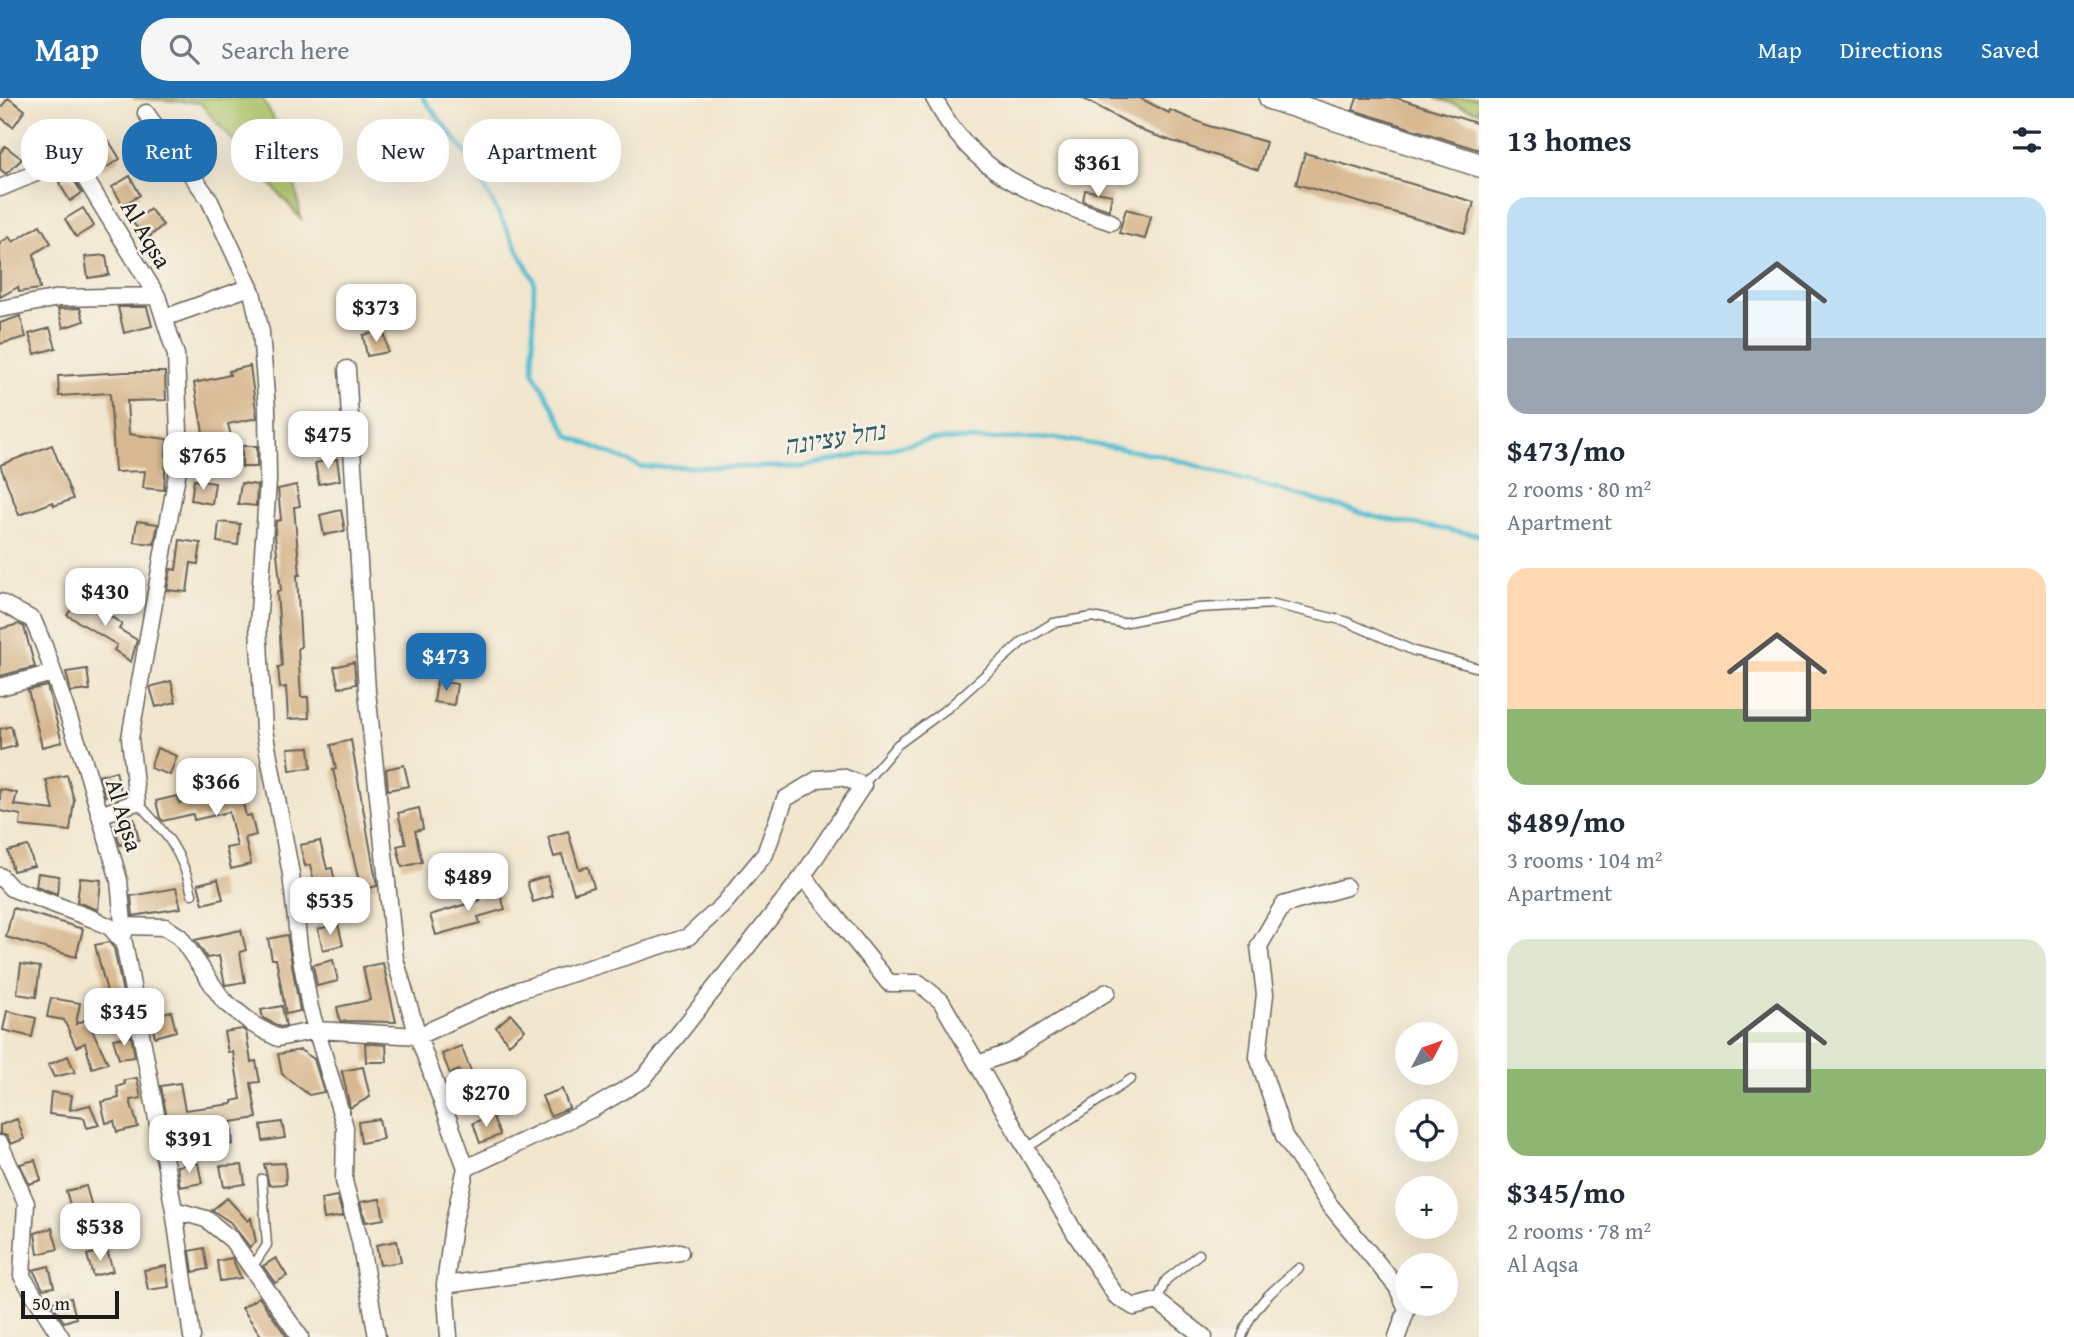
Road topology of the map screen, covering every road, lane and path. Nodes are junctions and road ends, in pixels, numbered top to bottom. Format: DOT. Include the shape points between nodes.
graph roads {
  1 [pos="934,98"];
  2 [pos="1275,99"];
  3 [pos="146,113"];
  4 [pos="1479,165"];
  5 [pos="0,188"];
  6 [pos="1111,222"];
  7 [pos="250,287"];
  8 [pos="156,296"];
  9 [pos="0,309"];
  10 [pos="164,318"];
  11 [pos="347,369"];
  12 [pos="0,602"];
  13 [pos="1479,668"];
  14 [pos="53,673"];
  15 [pos="0,687"];
  16 [pos="863,785"];
  17 [pos="137,802"];
  18 [pos="100,815"];
  19 [pos="0,876"];
  20 [pos="803,876"];
  21 [pos="1346,887"];
  22 [pos="192,894"];
  23 [pos="124,926"];
  24 [pos="124,943"];
  25 [pos="1107,992"];
  26 [pos="317,1030"];
  27 [pos="418,1036"];
  28 [pos="978,1064"];
  29 [pos="1131,1079"];
  30 [pos="0,1144"];
  31 [pos="1027,1148"];
  32 [pos="466,1168"];
  33 [pos="262,1179"];
  34 [pos="174,1210"];
  35 [pos="680,1252"];
  36 [pos="1199,1254"];
  37 [pos="1298,1268"];
  38 [pos="251,1269"];
  39 [pos="445,1285"];
  40 [pos="1157,1301"];
  41 [pos="59,1336"];
  42 [pos="192,1337"];
  43 [pos="300,1337"];
  44 [pos="377,1337"];
  45 [pos="449,1337"];
  46 [pos="1204,1337"];
  47 [pos="1242,1337"];
  48 [pos="1397,1337"];
  1 -- 6 [label="street" via="949,127 975,157 1016,185"];
  2 -- 4 [label="street"];
  3 -- 7 [label="street" via="209,199"];
  5 -- 8 [label="street, Al Aqsa" via="60,163 80,170"];
  7 -- 10 [label="street"];
  7 -- 26 [label="street" via="261,332 267,409 268,481 258,626 264,730"];
  8 -- 9 [label="street, Al Aqsa" via="59,298"];
  8 -- 10 [label="street"];
  10 -- 17 [label="street" via="176,355 180,458 130,738"];
  11 -- 27 [label="street" via="367,691 395,960"];
  12 -- 14 [label="street, Al Aqsa" via="33,620"];
  13 -- 16 [label="lane" via="1414,651 1345,621 1274,604 1199,608 1122,623 1092,617 1053,623 1022,642 897,745"];
  14 -- 15 [label="street"];
  14 -- 18 [label="street, Al Aqsa"];
  16 -- 20 [label="street"];
  16 -- 27 [label="street" via="842,776 818,779 785,799 765,854 723,905 688,937 519,990"];
  17 -- 18 [label="street"];
  17 -- 22 [label="lane" via="162,828 184,862"];
  18 -- 23 [label="street, Al Aqsa" via="119,880"];
  19 -- 24 [label="street" via="11,888 110,928"];
  20 -- 28 [label="street" via="889,983 919,984 941,1001"];
  20 -- 32 [label="street" via="643,1079 592,1109"];
  21 -- 48 [label="street" via="1283,905 1259,947 1265,994 1258,1057 1284,1136 1329,1204 1397,1287 1406,1309"];
  23 -- 24 [label="street, Al Aqsa"];
  23 -- 26 [label="street" via="165,927 180,937 223,1000 278,1038"];
  24 -- 34 [label="street, Al Aqsa"];
  25 -- 28 [label="street" via="1011,1052"];
  26 -- 27 [label="street"];
  26 -- 44 [label="street" via="345,1127 344,1181"];
  27 -- 32 [label="street"];
  28 -- 31 [label="street"];
  29 -- 31 [label="lane"];
  30 -- 41 [label="street" via="26,1203 22,1276"];
  31 -- 40 [label="street" via="1116,1296 1134,1307"];
  32 -- 39 [label="street"];
  33 -- 38 [label="lane" via="268,1245"];
  34 -- 38 [label="street" via="206,1219 232,1240"];
  34 -- 42 [label="street, Al Aqsa"];
  35 -- 39 [label="street"];
  36 -- 40 [label="lane" via="1166,1280"];
  37 -- 47 [label="lane" via="1265,1297 1249,1317"];
  38 -- 43 [label="street"];
  39 -- 45 [label="street"];
  40 -- 46 [label="street"];
}
